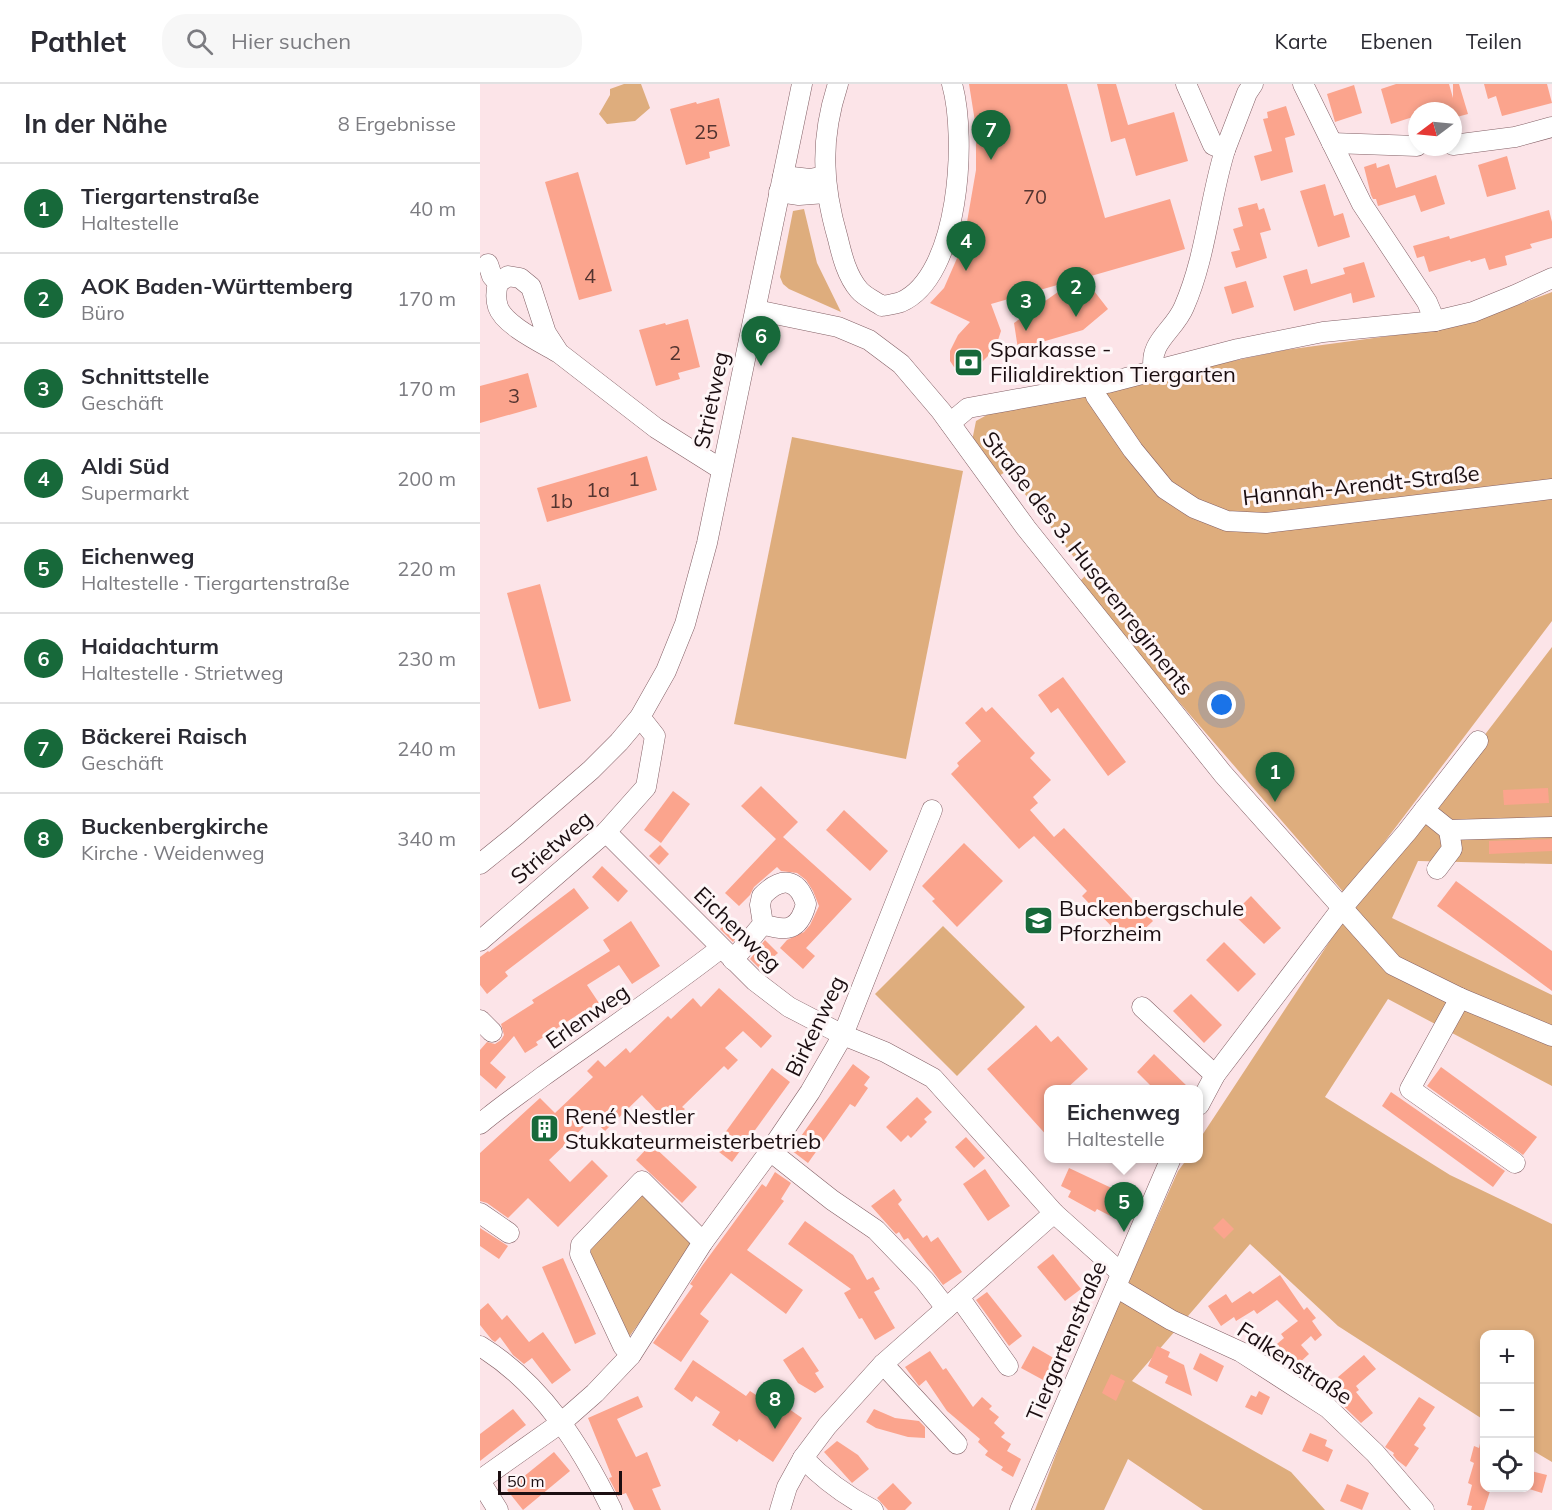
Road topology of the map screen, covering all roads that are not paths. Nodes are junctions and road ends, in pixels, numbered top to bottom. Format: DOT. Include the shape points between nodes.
graph roads {
  1 [pos="802,84"];
  2 [pos="838,84"];
  3 [pos="952,84"];
  4 [pos="1186,84"];
  5 [pos="1253,84"];
  6 [pos="1303,84"];
  7 [pos="1552,127"];
  8 [pos="1332,143"];
  9 [pos="1462,144"];
  10 [pos="1408,146"];
  11 [pos="1225,150"];
  12 [pos="781,184"];
  13 [pos="826,184"];
  14 [pos="488,264"];
  15 [pos="1552,278"];
  16 [pos="498,283"];
  17 [pos="756,310"];
  18 [pos="1435,321"];
  19 [pos="559,353"];
  20 [pos="1155,370"];
  21 [pos="1092,385"];
  22 [pos="950,423"];
  23 [pos="721,469"];
  24 [pos="1552,489"];
  25 [pos="640,717"];
  26 [pos="1478,741"];
  27 [pos="932,810"];
  28 [pos="1424,810"];
  29 [pos="1552,827"];
  30 [pos="1449,830"];
  31 [pos="606,832"];
  32 [pos="480,864"];
  33 [pos="1437,870"];
  34 [pos="1342,908"];
  35 [pos="763,924"];
  36 [pos="480,941"];
  37 [pos="727,954"];
  38 [pos="1460,998"];
  39 [pos="1142,1007"];
  40 [pos="843,1035"];
  41 [pos="1552,1036"];
  42 [pos="1215,1075"];
  43 [pos="1203,1098"];
  44 [pos="480,1124"];
  45 [pos="770,1151"];
  46 [pos="1169,1163"];
  47 [pos="1515,1163"];
  48 [pos="480,1213"];
  49 [pos="1054,1213"];
  50 [pos="509,1233"];
  51 [pos="703,1242"];
  52 [pos="1118,1280"];
  53 [pos="952,1302"];
  54 [pos="480,1346"];
  55 [pos="631,1355"];
  56 [pos="883,1364"];
  57 [pos="1008,1366"];
  58 [pos="562,1422"];
  59 [pos="957,1444"];
  60 [pos="803,1458"];
  61 [pos="480,1480"];
  62 [pos="498,1510"];
  63 [pos="612,1510"];
  64 [pos="780,1510"];
  65 [pos="873,1510"];
  66 [pos="1020,1510"];
  67 [pos="1424,1510"];
  1 -- 12 [label="street, Strietweg"];
  2 -- 13 [label="street" via="825,157"];
  3 -- 13 [label="street" via="959,146 956,193 946,239 933,270 901,302 882,306 860,291 846,267"];
  4 -- 11 [label="street" via="1213,145"];
  5 -- 11 [label="street"];
  6 -- 8 [label="street"];
  7 -- 9 [label="street"];
  8 -- 10 [label="street"];
  8 -- 18 [label="street" via="1362,204 1427,302"];
  11 -- 20 [label="street" via="1197,271 1184,309 1155,348"];
  12 -- 13 [label="street" via="799,195"];
  12 -- 17 [label="street, Strietweg"];
  14 -- 16 [label="street"];
  15 -- 18 [label="street" via="1473,312"];
  16 -- 19 [label="street" via="498,309 514,326"];
  16 -- 19 [label="street" via="508,276 520,278 531,287 546,333"];
  17 -- 22 [label="street, Straße des 3. Husarenregiments" via="838,327 869,340 901,364"];
  17 -- 23 [label="street, Strietweg"];
  18 -- 20 [label="street" via="1323,332"];
  19 -- 23 [label="street" via="656,428"];
  20 -- 21 [label="street"];
  21 -- 22 [label="street" via="968,408"];
  21 -- 24 [label="street, Hannah-Arendt-Straße" via="1133,450 1165,489 1194,508 1227,521 1266,523"];
  22 -- 34 [label="street, Straße des 3. Husarenregiments" via="1026,528 1223,774"];
  23 -- 25 [label="street, Strietweg" via="685,624 666,671"];
  25 -- 31 [label="street, Strietweg" via="655,736 646,786"];
  25 -- 32 [label="street, Strietweg" via="591,770"];
  26 -- 28 [label="street"];
  27 -- 40 [label="street, Birkenweg"];
  28 -- 30 [label="street"];
  28 -- 34 [label="street"];
  29 -- 30 [label="street"];
  30 -- 33 [label="street" via="1452,849"];
  31 -- 36 [label="street, Strietweg"];
  31 -- 37 [label="street, Eichenweg"];
  34 -- 38 [label="street, Straße des 3. Husarenregiments" via="1393,965"];
  34 -- 42 [label="street"];
  35 -- 37 [label="street, Erlenweg"];
  37 -- 40 [label="street, Eichenweg" via="789,1007"];
  37 -- 44 [label="street, Erlenweg" via="608,1029"];
  38 -- 41 [label="street, Straße des 3. Husarenregiments"];
  38 -- 47 [label="street" via="1410,1089"];
  39 -- 42 [label="street"];
  40 -- 45 [label="street, Birkenweg"];
  40 -- 49 [label="street, Eichenweg" via="933,1078"];
  42 -- 43 [label="street"];
  45 -- 51 [label="street, Birkenweg"];
  45 -- 53 [label="street" via="876,1230 925,1281"];
  46 -- 52 [label="street, Tiergartenstraße"];
  48 -- 50 [label="street"];
  49 -- 52 [label="street, Eichenweg"];
  49 -- 53 [label="street"];
  51 -- 55 [label="street, Birkenweg"];
  51 -- 55 [label="street" via="642,1181 580,1245 580,1254 623,1346"];
  52 -- 66 [label="street, Tiergartenstraße"];
  52 -- 67 [label="street, Falkenstraße" via="1171,1320 1241,1352 1328,1408"];
  53 -- 56 [label="street"];
  53 -- 57 [label="street"];
  54 -- 58 [label="street" via="517,1373"];
  55 -- 58 [label="street, Birkenweg"];
  56 -- 59 [label="street"];
  56 -- 60 [label="street"];
  58 -- 61 [label="street, Birkenweg"];
  58 -- 63 [label="street"];
  60 -- 64 [label="street"];
  60 -- 65 [label="street" via="825,1480"];
  61 -- 62 [label="street"];
}
